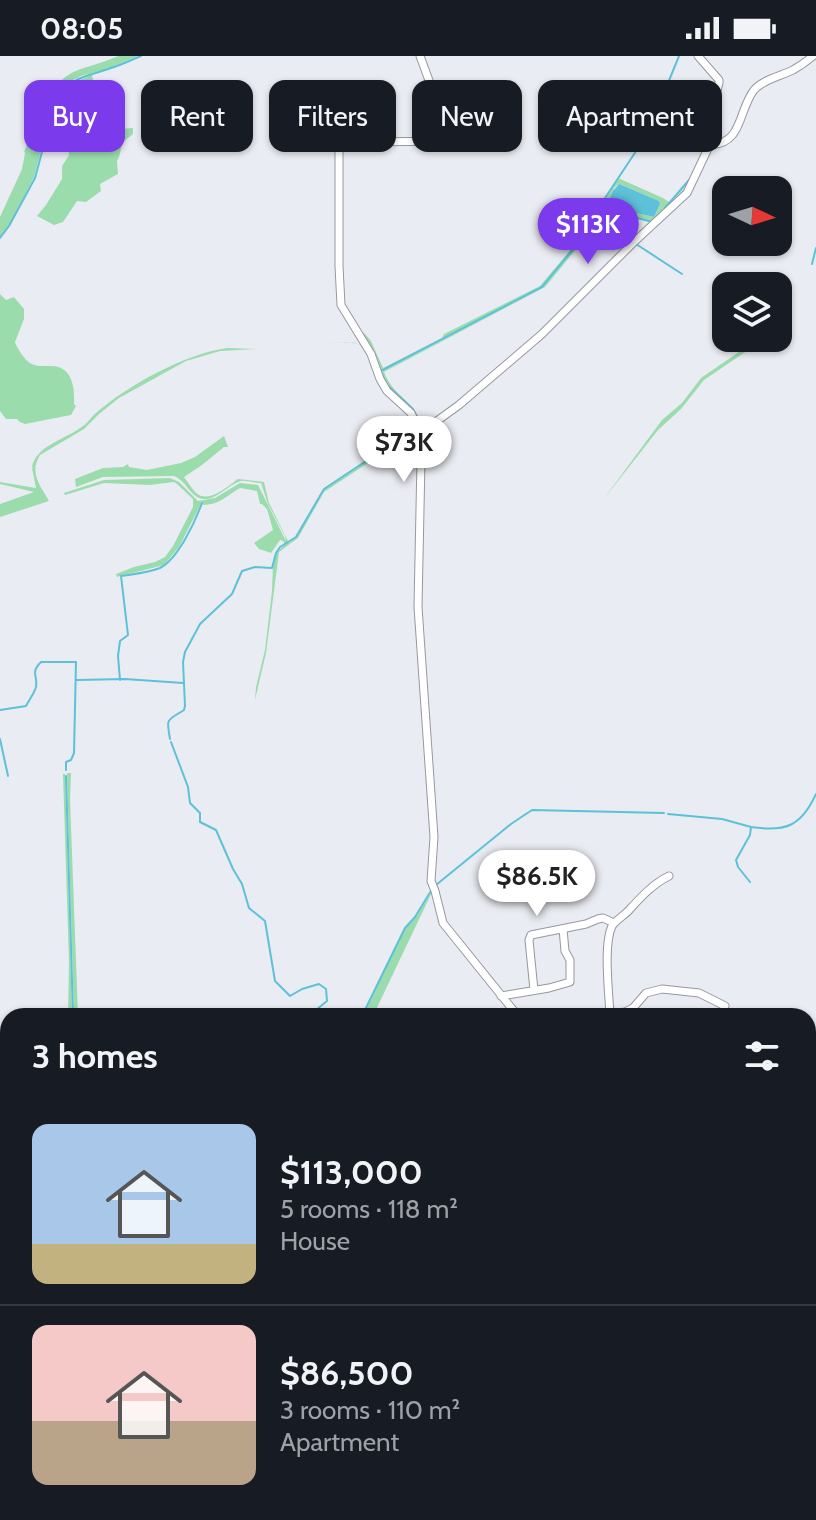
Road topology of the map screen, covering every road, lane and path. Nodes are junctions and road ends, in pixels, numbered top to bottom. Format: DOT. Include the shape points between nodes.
graph roads {
  1 [pos="420,56"];
  2 [pos="698,56"];
  3 [pos="813,56"];
  4 [pos="429,80"];
  5 [pos="719,80"];
  6 [pos="412,142"];
  7 [pos="722,142"];
  8 [pos="708,152"];
  9 [pos="419,431"];
  10 [pos="669,876"];
  11 [pos="614,923"];
  12 [pos="563,929"];
  13 [pos="534,990"];
  14 [pos="501,996"];
  15 [pos="725,1006"];
  16 [pos="511,1008"];
  17 [pos="610,1008"];
  18 [pos="633,1008"];
  1 -- 4 [label="street"];
  2 -- 5 [label="street"];
  3 -- 7 [label="street" via="760,85 731,137"];
  6 -- 9 [label="street" via="339,147 339,266 341,305 383,385 411,413"];
  8 -- 9 [label="street" via="687,193 542,334 459,405"];
  9 -- 14 [label="street" via="418,607 434,837 431,881 443,923"];
  10 -- 11 [label="street"];
  11 -- 12 [label="street" via="603,918"];
  11 -- 17 [label="street" via="608,947"];
  12 -- 13 [label="street" via="529,937"];
  12 -- 13 [label="street" via="570,982"];
  13 -- 14 [label="street"];
  14 -- 16 [label="street"];
  15 -- 18 [label="street" via="699,993 662,989 646,993"];
}
